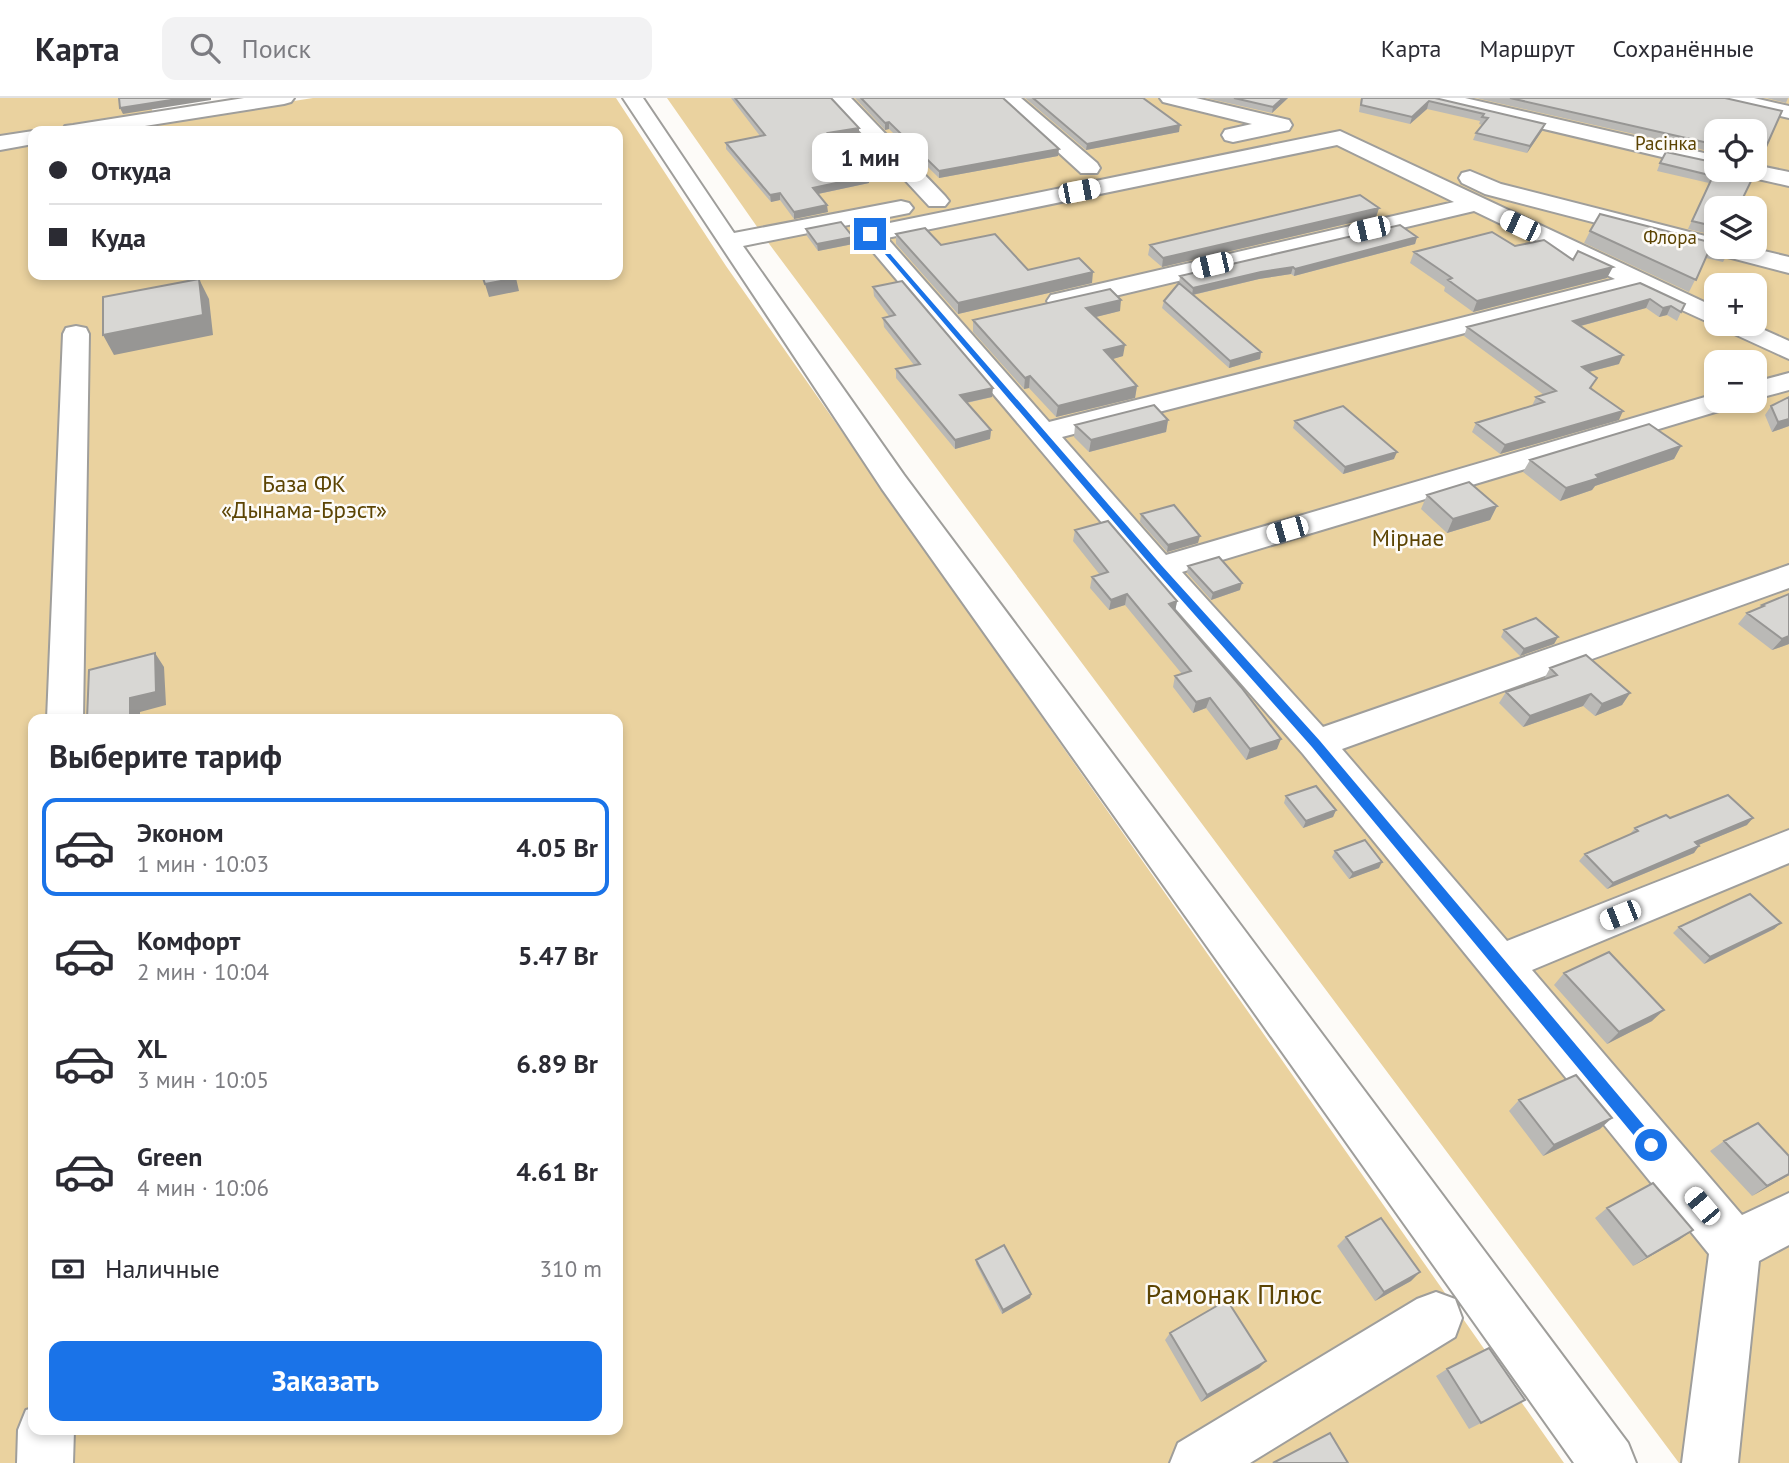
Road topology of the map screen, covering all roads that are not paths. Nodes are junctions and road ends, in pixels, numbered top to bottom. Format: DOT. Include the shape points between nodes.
graph roads {
  1 [pos="284,98"];
  2 [pos="633,98"];
  3 [pos="839,98"];
  4 [pos="1009,98"];
  5 [pos="1170,98"];
  6 [pos="1438,98"];
  7 [pos="1726,98"];
  8 [pos="165,107"];
  9 [pos="1789,111"];
  10 [pos="93,126"];
  11 [pos="28,139"];
  12 [pos="1217,139"];
  13 [pos="0,143"];
  14 [pos="1425,156"];
  15 [pos="1704,160"];
  16 [pos="1115,162"];
  17 [pos="1089,168"];
  18 [pos="1767,174"];
  19 [pos="1789,179"];
  20 [pos="937,201"];
  21 [pos="1474,204"];
  22 [pos="728,242"];
  23 [pos="1704,243"];
  24 [pos="1765,259"];
  25 [pos="1789,265"];
  26 [pos="1636,281"];
  27 [pos="1043,304"];
  28 [pos="1704,312"];
  29 [pos="76,334"];
  30 [pos="1756,336"];
  31 [pos="1789,351"];
  32 [pos="1789,381"];
  33 [pos="1767,387"];
  34 [pos="1704,407"];
  35 [pos="1044,433"];
  36 [pos="1158,568"];
  37 [pos="1789,576"];
  38 [pos="65,714"];
  39 [pos="1316,744"];
  40 [pos="1789,846"];
  41 [pos="1499,964"];
  42 [pos="1789,1218"];
  43 [pos="1735,1246"];
  44 [pos="1436,1318"];
  45 [pos="46,1435"];
  46 [pos="45,1463"];
  47 [pos="1198,1463"];
  48 [pos="1608,1463"];
  49 [pos="1710,1463"];
  1 -- 8 [label="street"];
  2 -- 22 [label="street"];
  3 -- 20 [label="street"];
  4 -- 17 [label="street"];
  5 -- 12 [label="street" via="1281,125"];
  6 -- 15 [label="street"];
  7 -- 9 [label="street"];
  8 -- 10 [label="street"];
  11 -- 13 [label="street"];
  14 -- 23 [label="street" via="1493,189"];
  16 -- 17 [label="street"];
  17 -- 20 [label="street"];
  18 -- 19 [label="street"];
  20 -- 22 [label="street"];
  21 -- 26 [label="street"];
  21 -- 27 [label="street"];
  21 -- 35 [label="street" via="1339,138 870,234 962,323"];
  22 -- 48 [label="street" via="893,482"];
  24 -- 25 [label="street"];
  26 -- 28 [label="street"];
  26 -- 35 [label="street"];
  29 -- 38 [label="street"];
  30 -- 31 [label="street"];
  32 -- 33 [label="street"];
  34 -- 36 [label="street"];
  35 -- 36 [label="street"];
  36 -- 39 [label="street"];
  37 -- 39 [label="street"];
  39 -- 41 [label="street"];
  40 -- 41 [label="street"];
  41 -- 43 [label="street"];
  42 -- 43 [label="street"];
  43 -- 49 [label="street"];
  44 -- 47 [label="street"];
  45 -- 46 [label="street"];
}
